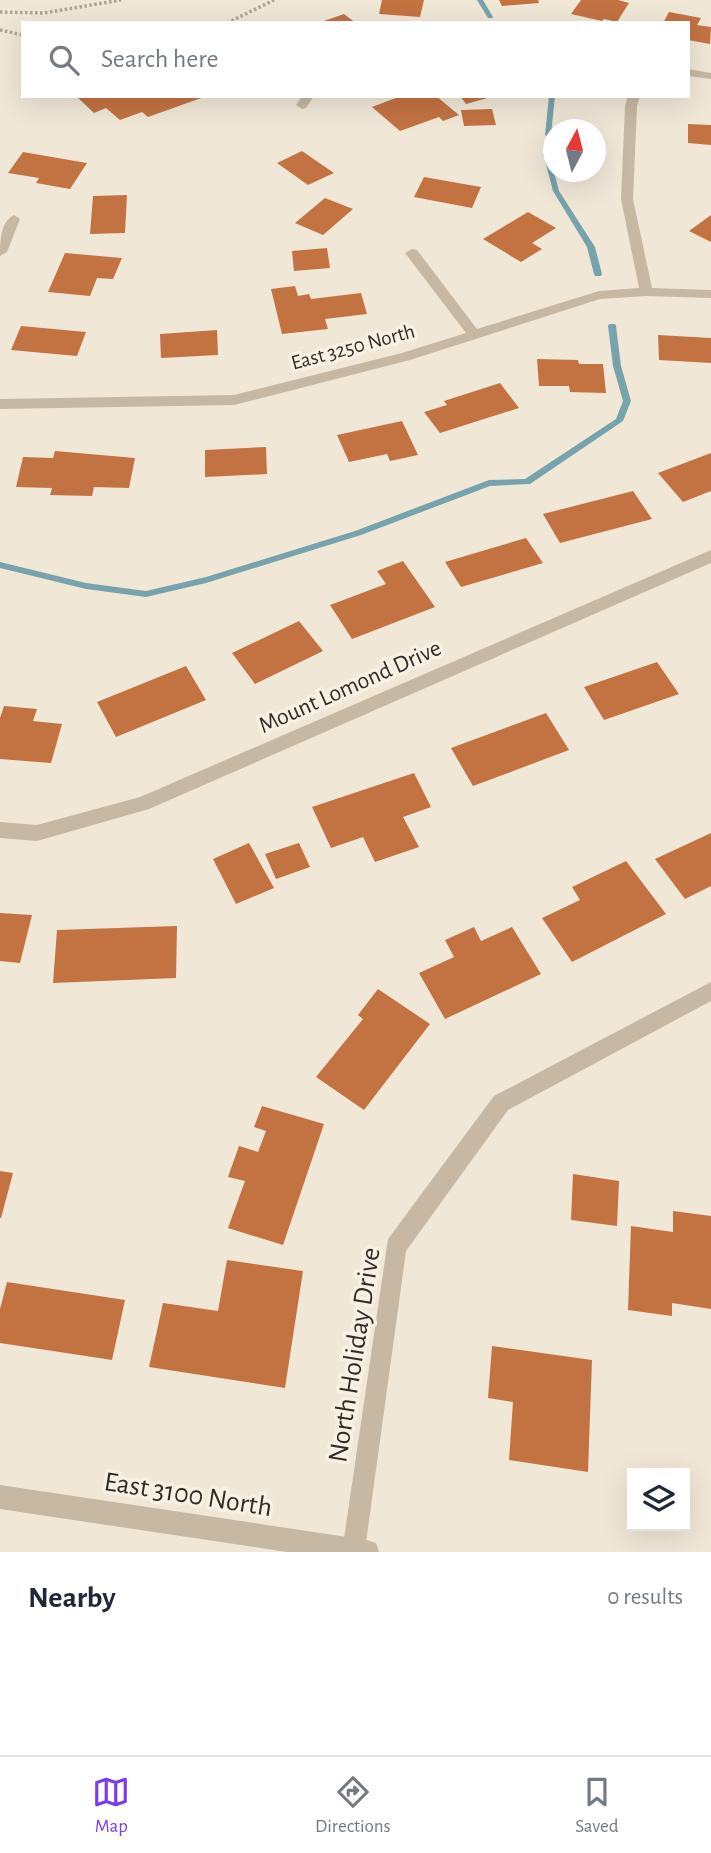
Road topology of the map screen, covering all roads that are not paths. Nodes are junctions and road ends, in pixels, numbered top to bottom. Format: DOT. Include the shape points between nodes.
graph roads {
  1 [pos="690,72"];
  2 [pos="711,76"];
  3 [pos="633,98"];
  4 [pos="14,219"];
  5 [pos="0,252"];
  6 [pos="412,253"];
  7 [pos="646,292"];
  8 [pos="711,294"];
  9 [pos="474,333"];
  10 [pos="0,404"];
  11 [pos="711,556"];
  12 [pos="0,830"];
  13 [pos="711,991"];
  14 [pos="0,1497"];
  15 [pos="360,1551"];
  1 -- 2 [label="street"];
  3 -- 7 [label="street" via="627,199"];
  4 -- 5 [label="street"];
  6 -- 9 [label="street"];
  7 -- 8 [label="street, East 3250 North"];
  7 -- 9 [label="street, East 3250 North" via="599,295"];
  9 -- 10 [label="street, East 3250 North" via="405,356 234,400"];
  11 -- 12 [label="street, Mount Lomond Drive" via="143,804 37,833"];
  13 -- 15 [label="street, North Holiday Drive" via="501,1103 396,1247"];
  14 -- 15 [label="street, East 3100 North"];
}
